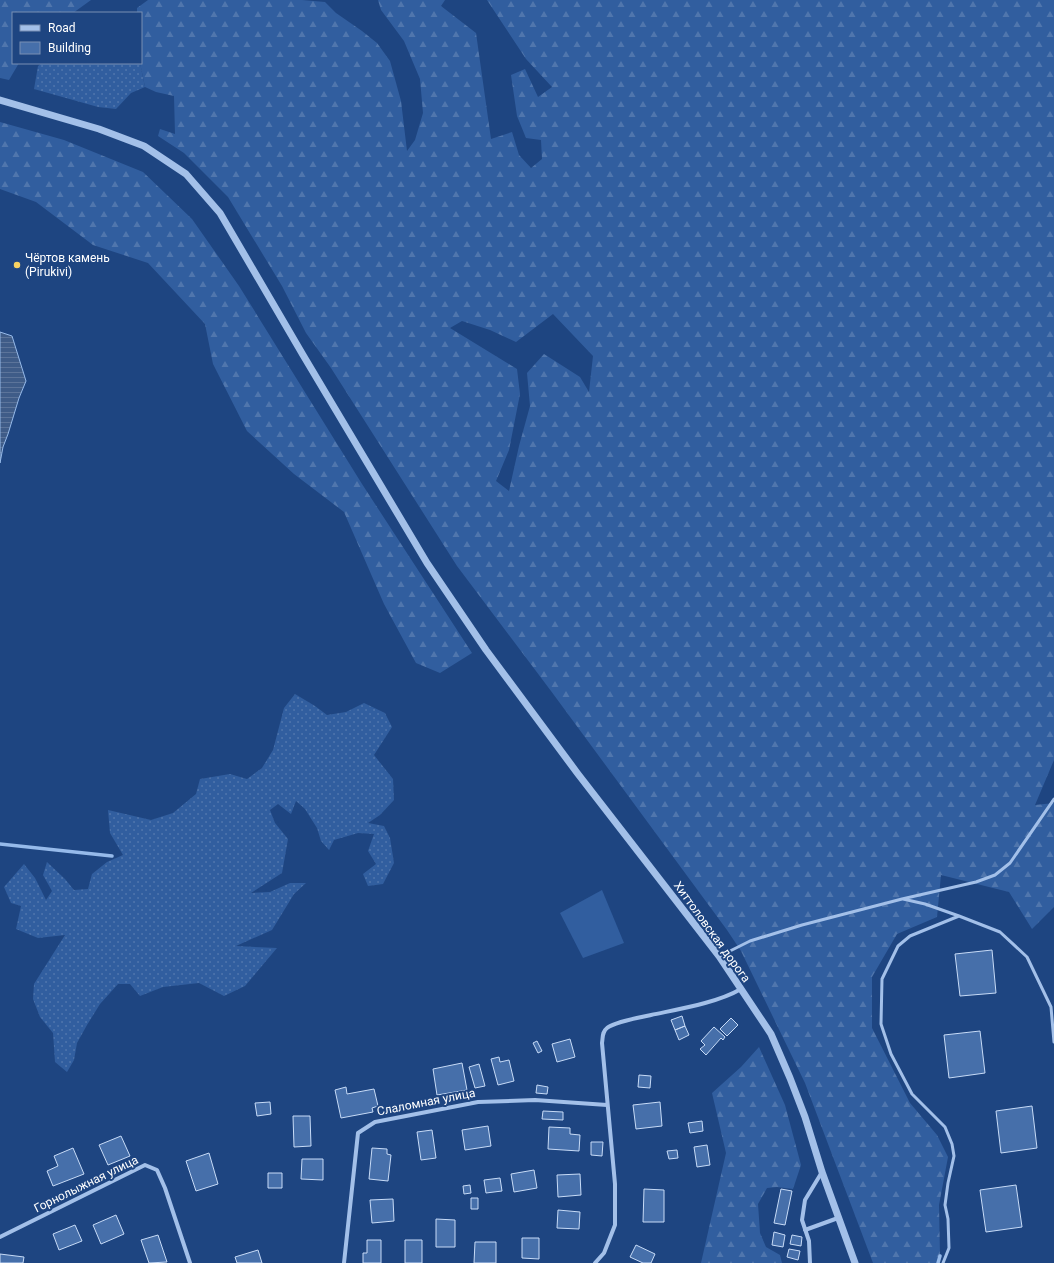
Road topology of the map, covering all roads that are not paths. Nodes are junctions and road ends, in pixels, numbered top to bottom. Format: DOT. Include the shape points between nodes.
graph roads {
  1 [pos="0,100"];
  2 [pos="1054,799"];
  3 [pos="902,899"];
  4 [pos="959,916"];
  5 [pos="719,956"];
  6 [pos="741,989"];
  7 [pos="1054,1042"];
  8 [pos="607,1105"];
  9 [pos="822,1172"];
  10 [pos="838,1218"];
  11 [pos="805,1230"];
  12 [pos="0,1237"];
  13 [pos="190,1263"];
  14 [pos="344,1263"];
  15 [pos="595,1263"];
  16 [pos="810,1263"];
  17 [pos="855,1263"];
  18 [pos="943,1263"];
  1 -- 5 [label="street, Хиттоловская дорога" via="99,129 144,146 186,174 220,212 427,563 486,650 578,774"];
  2 -- 3 [label="lane" via="1010,863 995,875 976,882"];
  3 -- 4 [label="lane"];
  3 -- 5 [label="lane" via="750,941"];
  4 -- 7 [label="lane" via="1000,932 1026,957 1051,1007"];
  4 -- 18 [label="lane" via="910,936 898,946 882,979 881,1024 892,1054 912,1094 944,1128 952,1144 954,1156 945,1206 949,1248"];
  5 -- 6 [label="street, Хиттоловская дорога"];
  6 -- 8 [label="street" via="730,996 632,1019 608,1028 603,1033 602,1043"];
  6 -- 9 [label="street, Хиттоловская дорога" via="771,1034 805,1117"];
  8 -- 14 [label="street, Слаломная улица" via="535,1100 478,1102 375,1122 358,1133"];
  8 -- 15 [label="street" via="616,1184 615,1225 604,1253"];
  9 -- 10 [label="street, Хиттоловская дорога"];
  9 -- 11 [label="street" via="805,1200 802,1220"];
  10 -- 11 [label="street"];
  10 -- 17 [label="street, Хиттоловская дорога"];
  11 -- 16 [label="street" via="809,1241"];
  12 -- 13 [label="street, Горнолыжная улица" via="146,1166 157,1170"];
}
